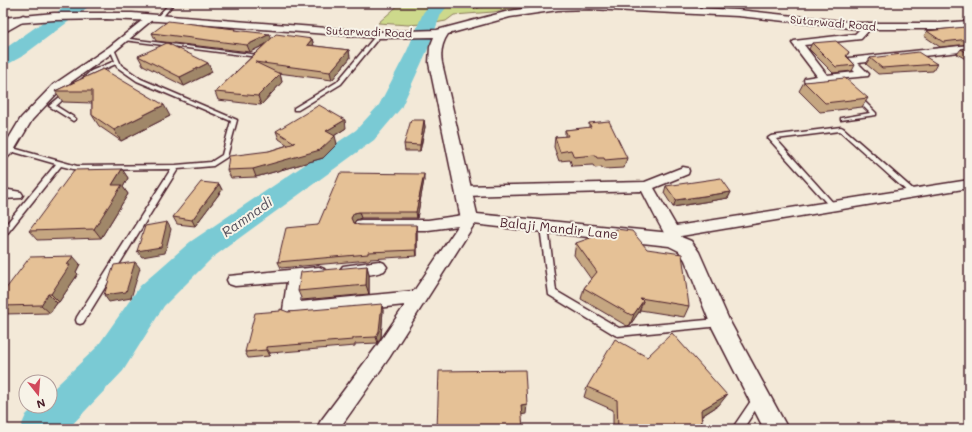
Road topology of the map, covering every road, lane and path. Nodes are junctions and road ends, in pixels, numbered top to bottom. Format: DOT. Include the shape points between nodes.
graph roads {
  1 [pos="172,3"];
  2 [pos="473,3"];
  3 [pos="499,3"];
  4 [pos="610,5"];
  5 [pos="23,18"];
  6 [pos="153,18"];
  7 [pos="3,21"];
  8 [pos="969,24"];
  9 [pos="868,26"];
  10 [pos="3,30"];
  11 [pos="440,32"];
  12 [pos="379,35"];
  13 [pos="124,39"];
  14 [pos="969,48"];
  15 [pos="112,49"];
  16 [pos="258,56"];
  17 [pos="117,62"];
  18 [pos="824,78"];
  19 [pos="809,80"];
  20 [pos="75,87"];
  21 [pos="70,91"];
  22 [pos="854,94"];
  23 [pos="296,109"];
  24 [pos="73,119"];
  25 [pos="844,119"];
  26 [pos="6,152"];
  27 [pos="60,163"];
  28 [pos="176,167"];
  29 [pos="683,171"];
  30 [pos="969,184"];
  31 [pos="646,186"];
  32 [pos="464,192"];
  33 [pos="913,193"];
  34 [pos="834,206"];
  35 [pos="470,219"];
  36 [pos="361,225"];
  37 [pos="544,227"];
  38 [pos="3,232"];
  39 [pos="675,237"];
  40 [pos="379,267"];
  41 [pos="296,275"];
  42 [pos="235,280"];
  43 [pos="419,297"];
  44 [pos="80,320"];
  45 [pos="720,323"];
  46 [pos="759,396"];
  47 [pos="327,429"];
  48 [pos="737,429"];
  49 [pos="776,429"];
  1 -- 6 [label="lane"];
  2 -- 3 [label="path" via="471,4 474,8"];
  4 -- 9 [label="street, Sutarwadi Road" via="738,13"];
  4 -- 11 [label="street, Sutarwadi Road" via="534,9"];
  5 -- 6 [label="street, Sutarwadi Road"];
  5 -- 7 [label="street"];
  5 -- 10 [label="street"];
  6 -- 12 [label="street, Sutarwadi Road"];
  6 -- 13 [label="street"];
  8 -- 9 [label="street, Sutarwadi Road"];
  9 -- 18 [label="street" via="858,37 797,43"];
  11 -- 12 [label="street, Sutarwadi Road"];
  11 -- 32 [label="street" via="434,61"];
  12 -- 23 [label="lane" via="339,83"];
  13 -- 15 [label="street"];
  13 -- 16 [label="lane"];
  14 -- 18 [label="street" via="849,61 864,74 841,80"];
  15 -- 17 [label="lane"];
  15 -- 26 [label="street" via="57,87 27,118"];
  17 -- 20 [label="lane" via="93,72"];
  17 -- 28 [label="lane" via="139,80 234,120 225,156 212,164"];
  18 -- 19 [label="street"];
  21 -- 24 [label="lane" via="52,106"];
  22 -- 25 [label="lane" via="874,114"];
  26 -- 27 [label="lane"];
  27 -- 28 [label="lane" via="78,168"];
  27 -- 38 [label="lane"];
  28 -- 44 [label="lane"];
  29 -- 31 [label="street"];
  30 -- 33 [label="street"];
  31 -- 32 [label="street"];
  31 -- 39 [label="street"];
  32 -- 35 [label="street"];
  33 -- 34 [label="street"];
  33 -- 34 [label="lane" via="841,129 771,138"];
  34 -- 39 [label="street"];
  35 -- 36 [label="street" via="428,225"];
  35 -- 37 [label="street, Balaji Mandir Lane"];
  35 -- 43 [label="street"];
  37 -- 39 [label="street, Balaji Mandir Lane" via="671,240"];
  37 -- 45 [label="lane" via="552,293 618,332"];
  39 -- 45 [label="street" via="693,257"];
  40 -- 41 [label="street"];
  41 -- 42 [label="street"];
  41 -- 43 [label="street" via="291,310"];
  43 -- 47 [label="street"];
  45 -- 46 [label="street"];
  46 -- 48 [label="lane"];
  46 -- 49 [label="street"];
}
